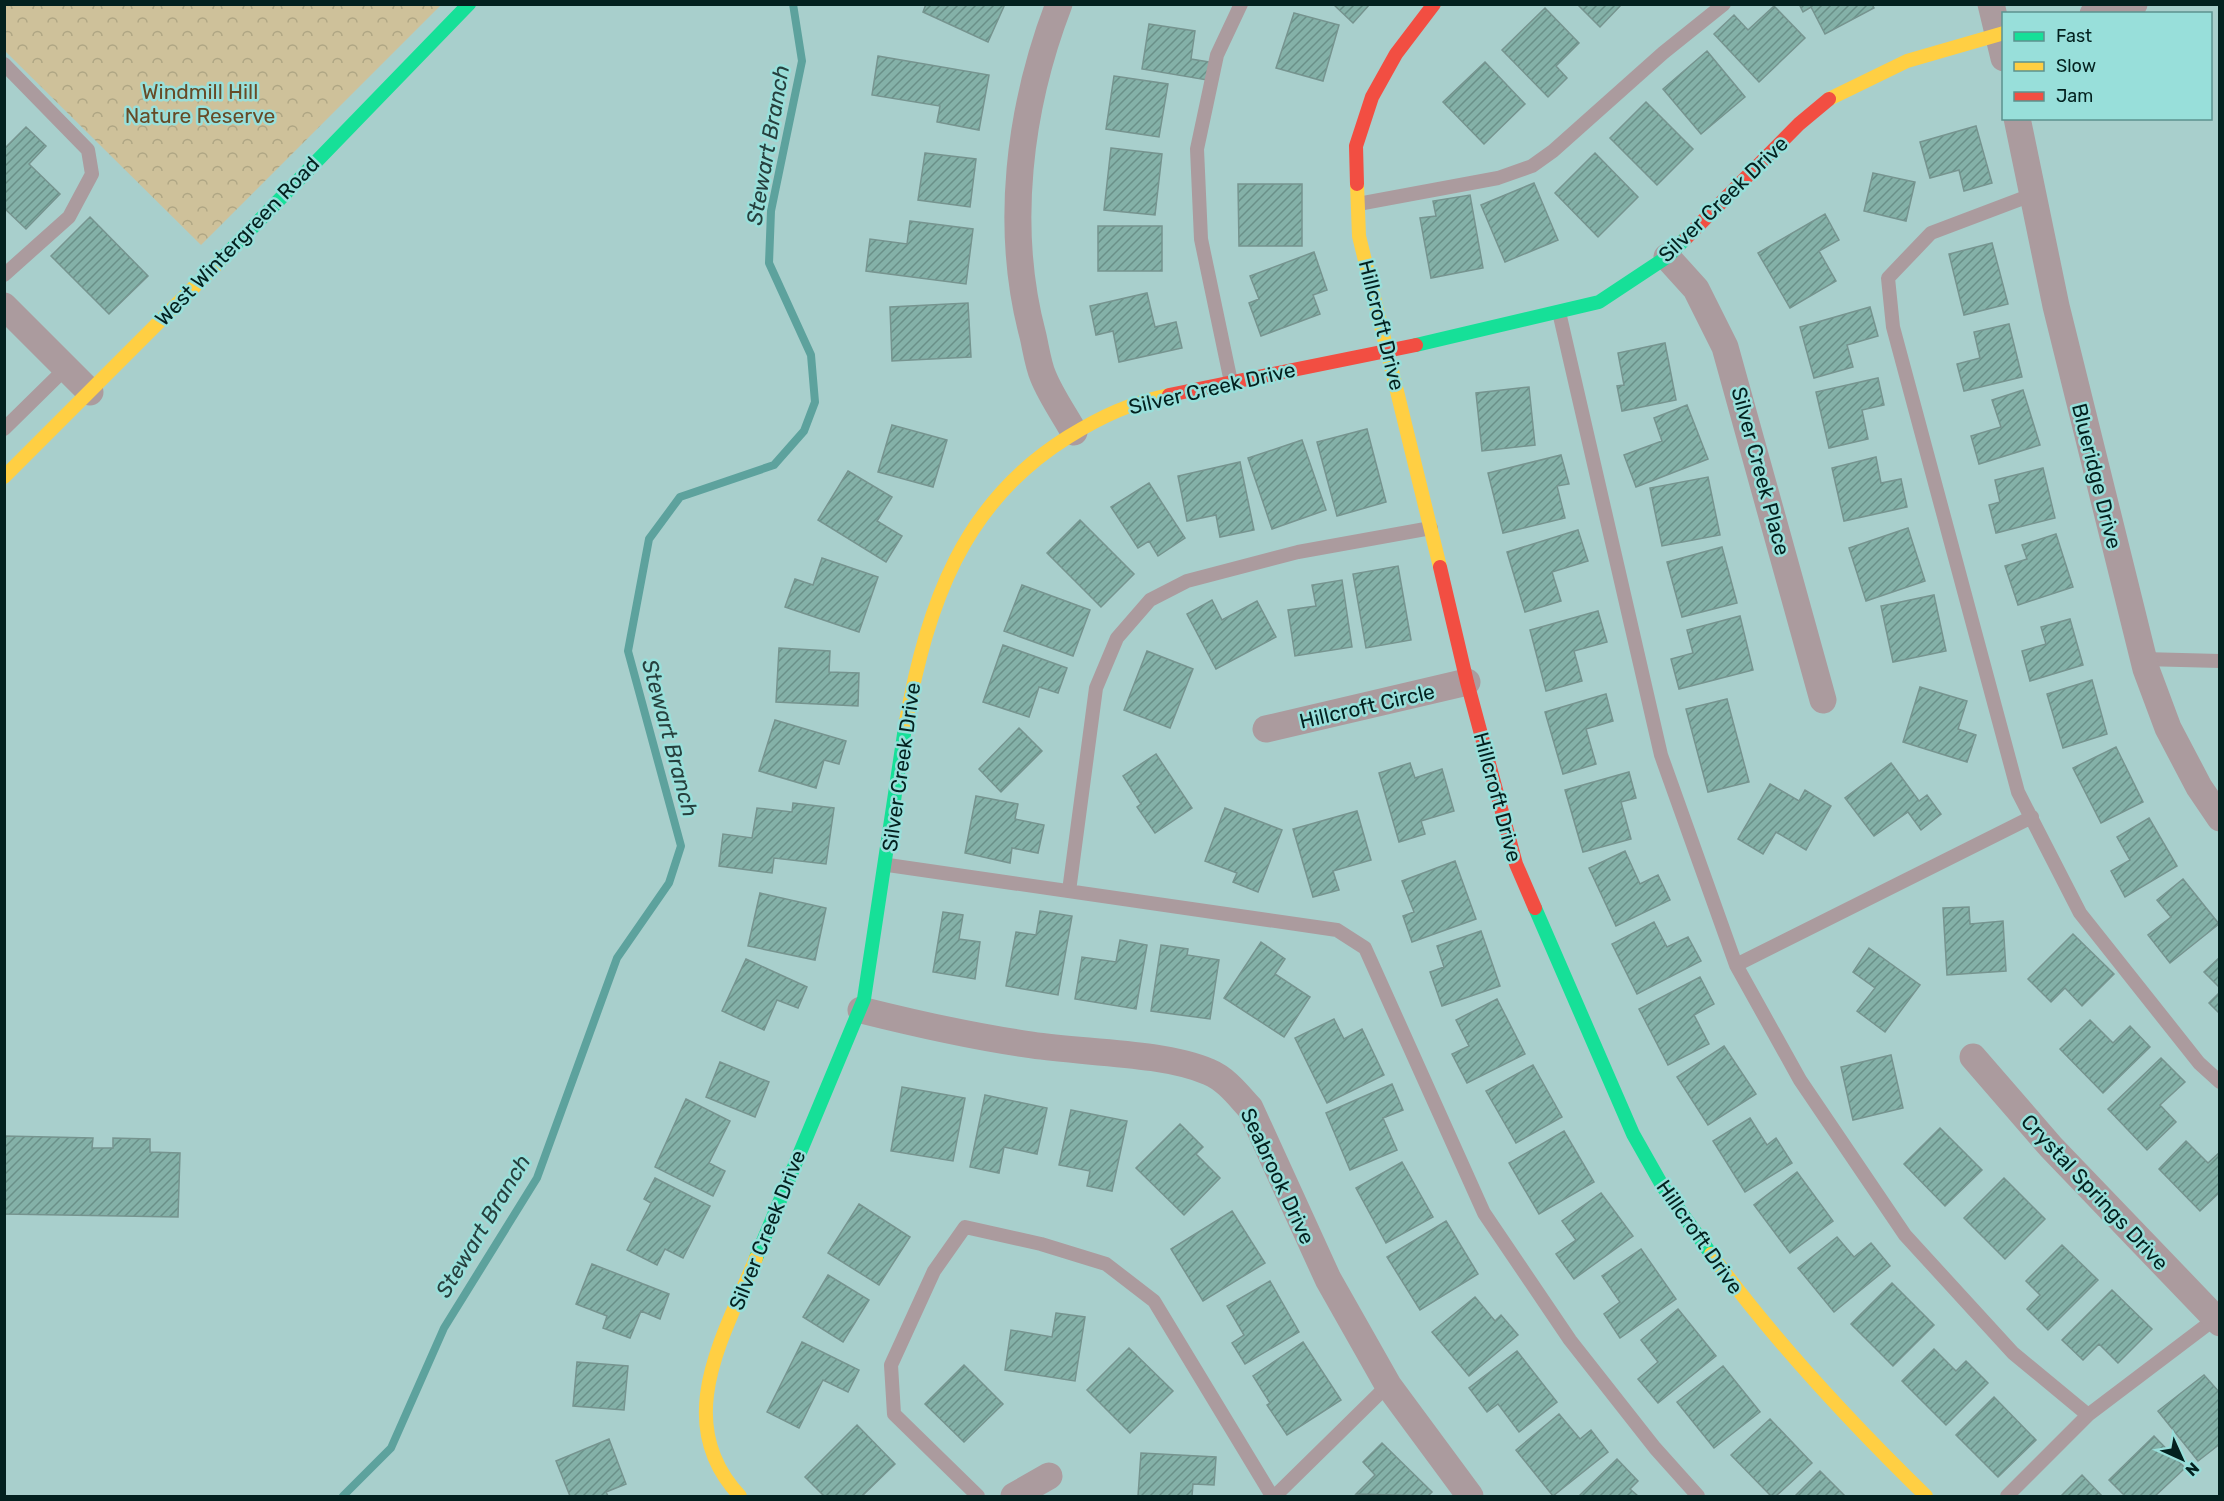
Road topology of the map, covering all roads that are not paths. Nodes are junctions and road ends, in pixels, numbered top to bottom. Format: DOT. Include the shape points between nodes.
graph roads {
  1 [pos="469,4"];
  2 [pos="1059,4"];
  3 [pos="1241,4"];
  4 [pos="1434,4"];
  5 [pos="1724,4"];
  6 [pos="1991,4"];
  7 [pos="2134,4"];
  8 [pos="2101,12"];
  9 [pos="2002,42"];
  10 [pos="4,64"];
  11 [pos="2017,120"];
  12 [pos="2034,194"];
  13 [pos="1356,204"];
  14 [pos="1667,257"];
  15 [pos="4,275"];
  16 [pos="4,306"];
  17 [pos="1559,312"];
  18 [pos="1389,351"];
  19 [pos="66,368"];
  20 [pos="1231,382"];
  21 [pos="90,392"];
  22 [pos="4,429"];
  23 [pos="1074,432"];
  24 [pos="4,477"];
  25 [pos="1431,528"];
  26 [pos="2143,659"];
  27 [pos="2220,661"];
  28 [pos="1467,682"];
  29 [pos="1823,700"];
  30 [pos="1266,729"];
  31 [pos="2031,817"];
  32 [pos="2220,818"];
  33 [pos="888,865"];
  34 [pos="1068,891"];
  35 [pos="1737,965"];
  36 [pos="861,1010"];
  37 [pos="1973,1057"];
  38 [pos="2220,1083"];
  39 [pos="2218,1319"];
  40 [pos="1388,1385"];
  41 [pos="2088,1415"];
  42 [pos="1049,1476"];
  43 [pos="740,1497"];
  44 [pos="978,1497"];
  45 [pos="1014,1497"];
  46 [pos="1273,1497"];
  47 [pos="1470,1497"];
  48 [pos="1698,1497"];
  49 [pos="1926,1497"];
  50 [pos="2007,1497"];
  1 -- 21 [label="street, West Wintergreen Road"];
  2 -- 23 [label="street" via="1032,84 1018,196 1019,251 1026,311 1043,376"];
  3 -- 20 [label="lane" via="1217,55 1197,149 1201,239"];
  4 -- 13 [label="street, Hillcroft Drive" via="1396,54 1372,97 1356,146"];
  5 -- 13 [label="lane" via="1532,166 1498,178"];
  6 -- 9 [label="street"];
  7 -- 8 [label="street"];
  9 -- 14 [label="street, Silver Creek Drive" via="1907,61 1832,96 1799,124"];
  10 -- 15 [label="lane" via="88,150 92,174 69,217"];
  11 -- 12 [label="street, Blueridge Drive"];
  12 -- 26 [label="street, Blueridge Drive" via="2056,306"];
  12 -- 31 [label="lane" via="1931,233 1888,278 1896,338 2018,792"];
  13 -- 18 [label="street, Hillcroft Drive" via="1359,236"];
  14 -- 17 [label="street, Silver Creek Drive" via="1599,302"];
  14 -- 29 [label="street, Silver Creek Place" via="1696,289 1725,347"];
  16 -- 19 [label="street"];
  17 -- 18 [label="street, Silver Creek Drive"];
  17 -- 35 [label="lane" via="1661,755"];
  18 -- 20 [label="street, Silver Creek Drive"];
  18 -- 25 [label="street, Hillcroft Drive"];
  19 -- 21 [label="street"];
  19 -- 22 [label="lane"];
  20 -- 23 [label="street, Silver Creek Drive" via="1134,402"];
  21 -- 24 [label="street, West Wintergreen Road"];
  23 -- 33 [label="street, Silver Creek Drive" via="1044,451 989,506 962,544 937,594 907,705"];
  25 -- 28 [label="street, Hillcroft Drive"];
  25 -- 34 [label="lane" via="1299,552 1187,581 1150,600 1117,638 1096,688"];
  26 -- 27 [label="lane"];
  26 -- 32 [label="street, Blueridge Drive" via="2168,728"];
  28 -- 30 [label="street, Hillcroft Circle"];
  28 -- 49 [label="street, Hillcroft Drive" via="1515,864 1633,1134 1664,1187 1756,1316 1868,1440"];
  31 -- 35 [label="lane"];
  31 -- 38 [label="lane" via="2080,913 2199,1063"];
  33 -- 34 [label="lane"];
  33 -- 36 [label="street, Silver Creek Drive"];
  34 -- 48 [label="lane" via="1336,930 1365,948 1484,1213 1570,1340"];
  35 -- 41 [label="lane" via="1800,1080 1905,1235 2013,1353"];
  36 -- 40 [label="street, Seabrook Drive" via="1032,1046 1185,1064 1211,1073 1231,1087 1250,1108 1328,1280"];
  36 -- 43 [label="street, Silver Creek Drive" via="731,1319 707,1388 706,1438 712,1460 727,1485"];
  37 -- 39 [label="street, Crystal Springs Drive" via="2073,1171"];
  39 -- 41 [label="lane"];
  40 -- 46 [label="lane"];
  40 -- 47 [label="street, Seabrook Drive"];
  41 -- 50 [label="lane"];
  42 -- 45 [label="street"];
  44 -- 46 [label="lane" via="894,1414 891,1365 934,1271 965,1227 1106,1264 1154,1301"];
}
